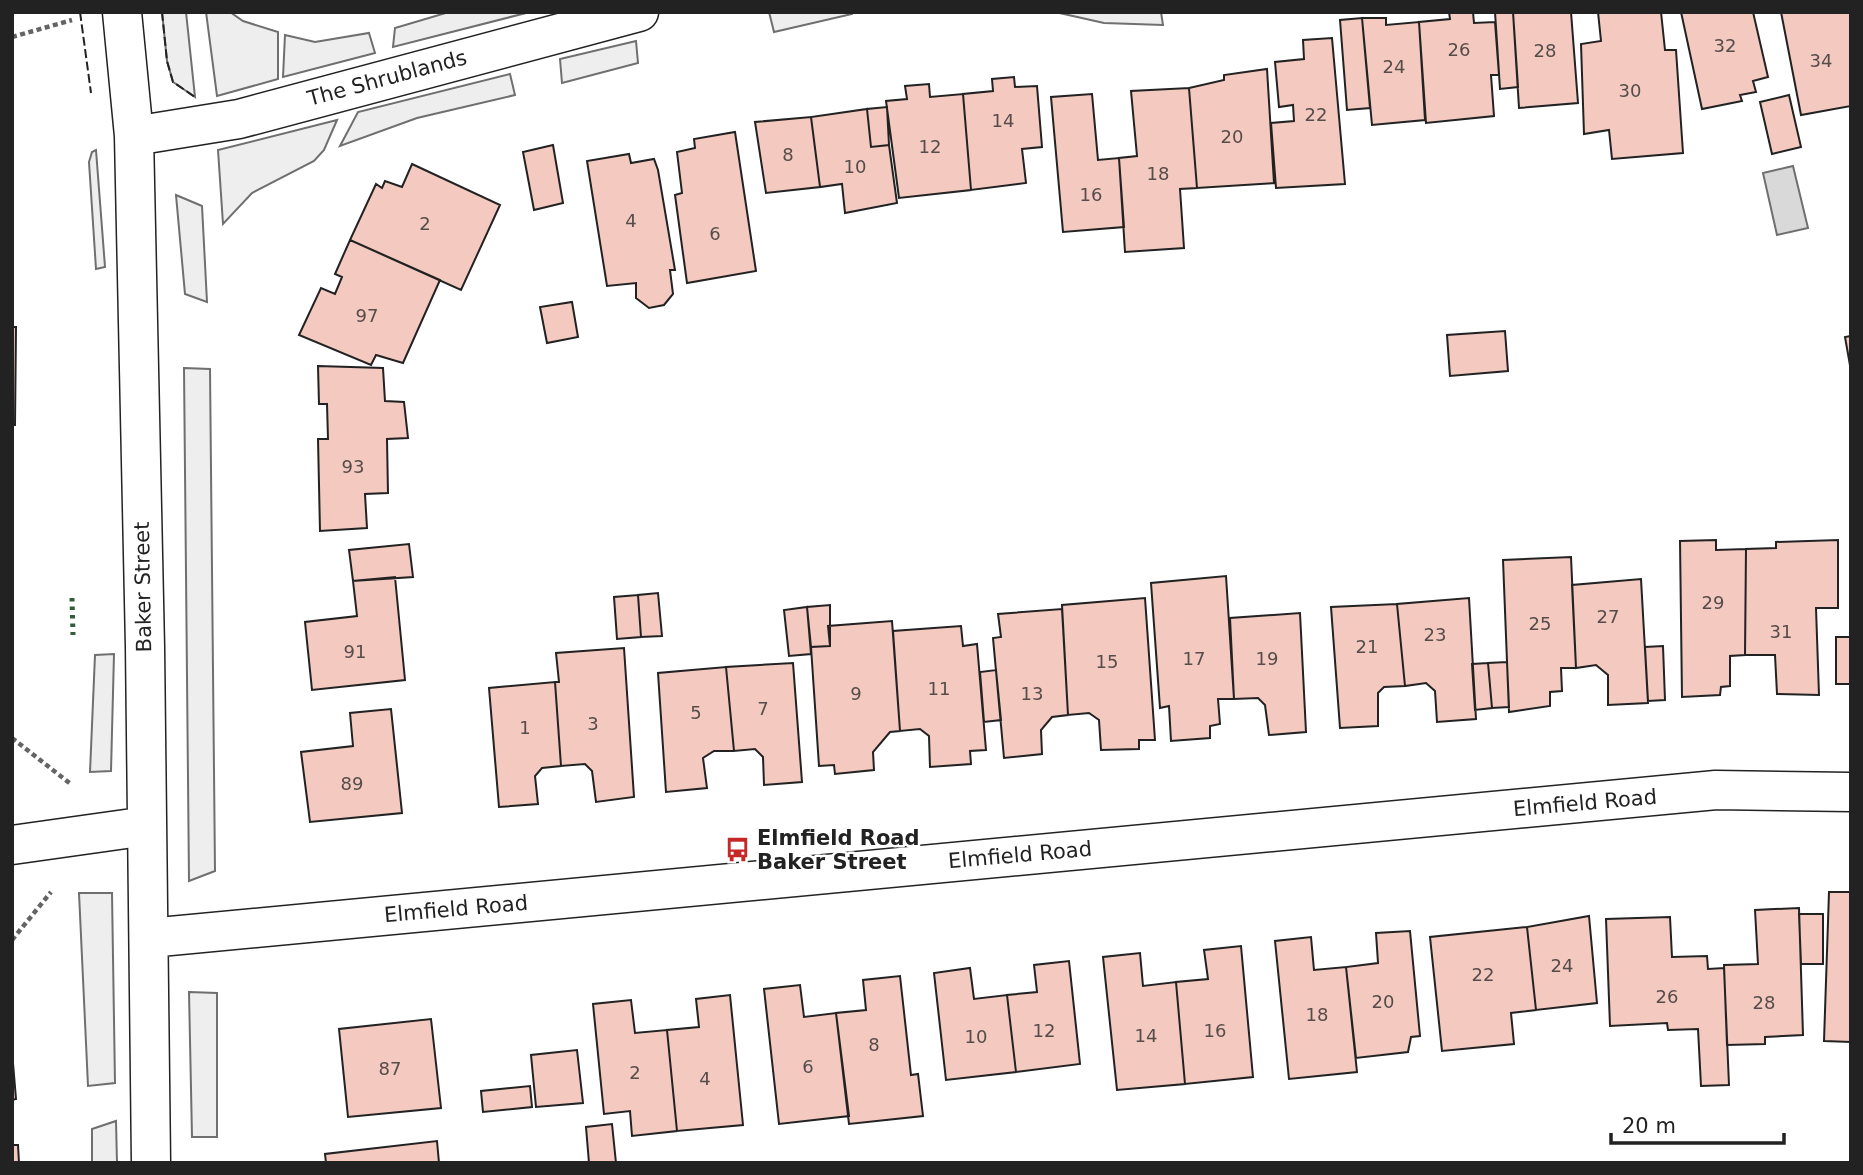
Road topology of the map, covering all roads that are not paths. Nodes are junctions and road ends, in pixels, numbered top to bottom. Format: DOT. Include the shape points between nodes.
graph roads {
  1 [pos="122,12"];
  2 [pos="639,12"];
  3 [pos="584,19"];
  4 [pos="134,136"];
  5 [pos="1851,792"];
  6 [pos="147,826"];
  7 [pos="12,845"];
  8 [pos="149,938"];
  9 [pos="151,1163"];
  1 -- 4 [label="street, Baker Street"];
  2 -- 3 [label="street, The Shrublands"];
  3 -- 4 [label="street, The Shrublands" via="239,119"];
  4 -- 6 [label="street, Baker Street"];
  5 -- 8 [label="street, Elmfield Road" via="1716,790"];
  6 -- 7 [label="street"];
  6 -- 8 [label="street, Baker Street"];
  8 -- 9 [label="street, Baker Street"];
}
